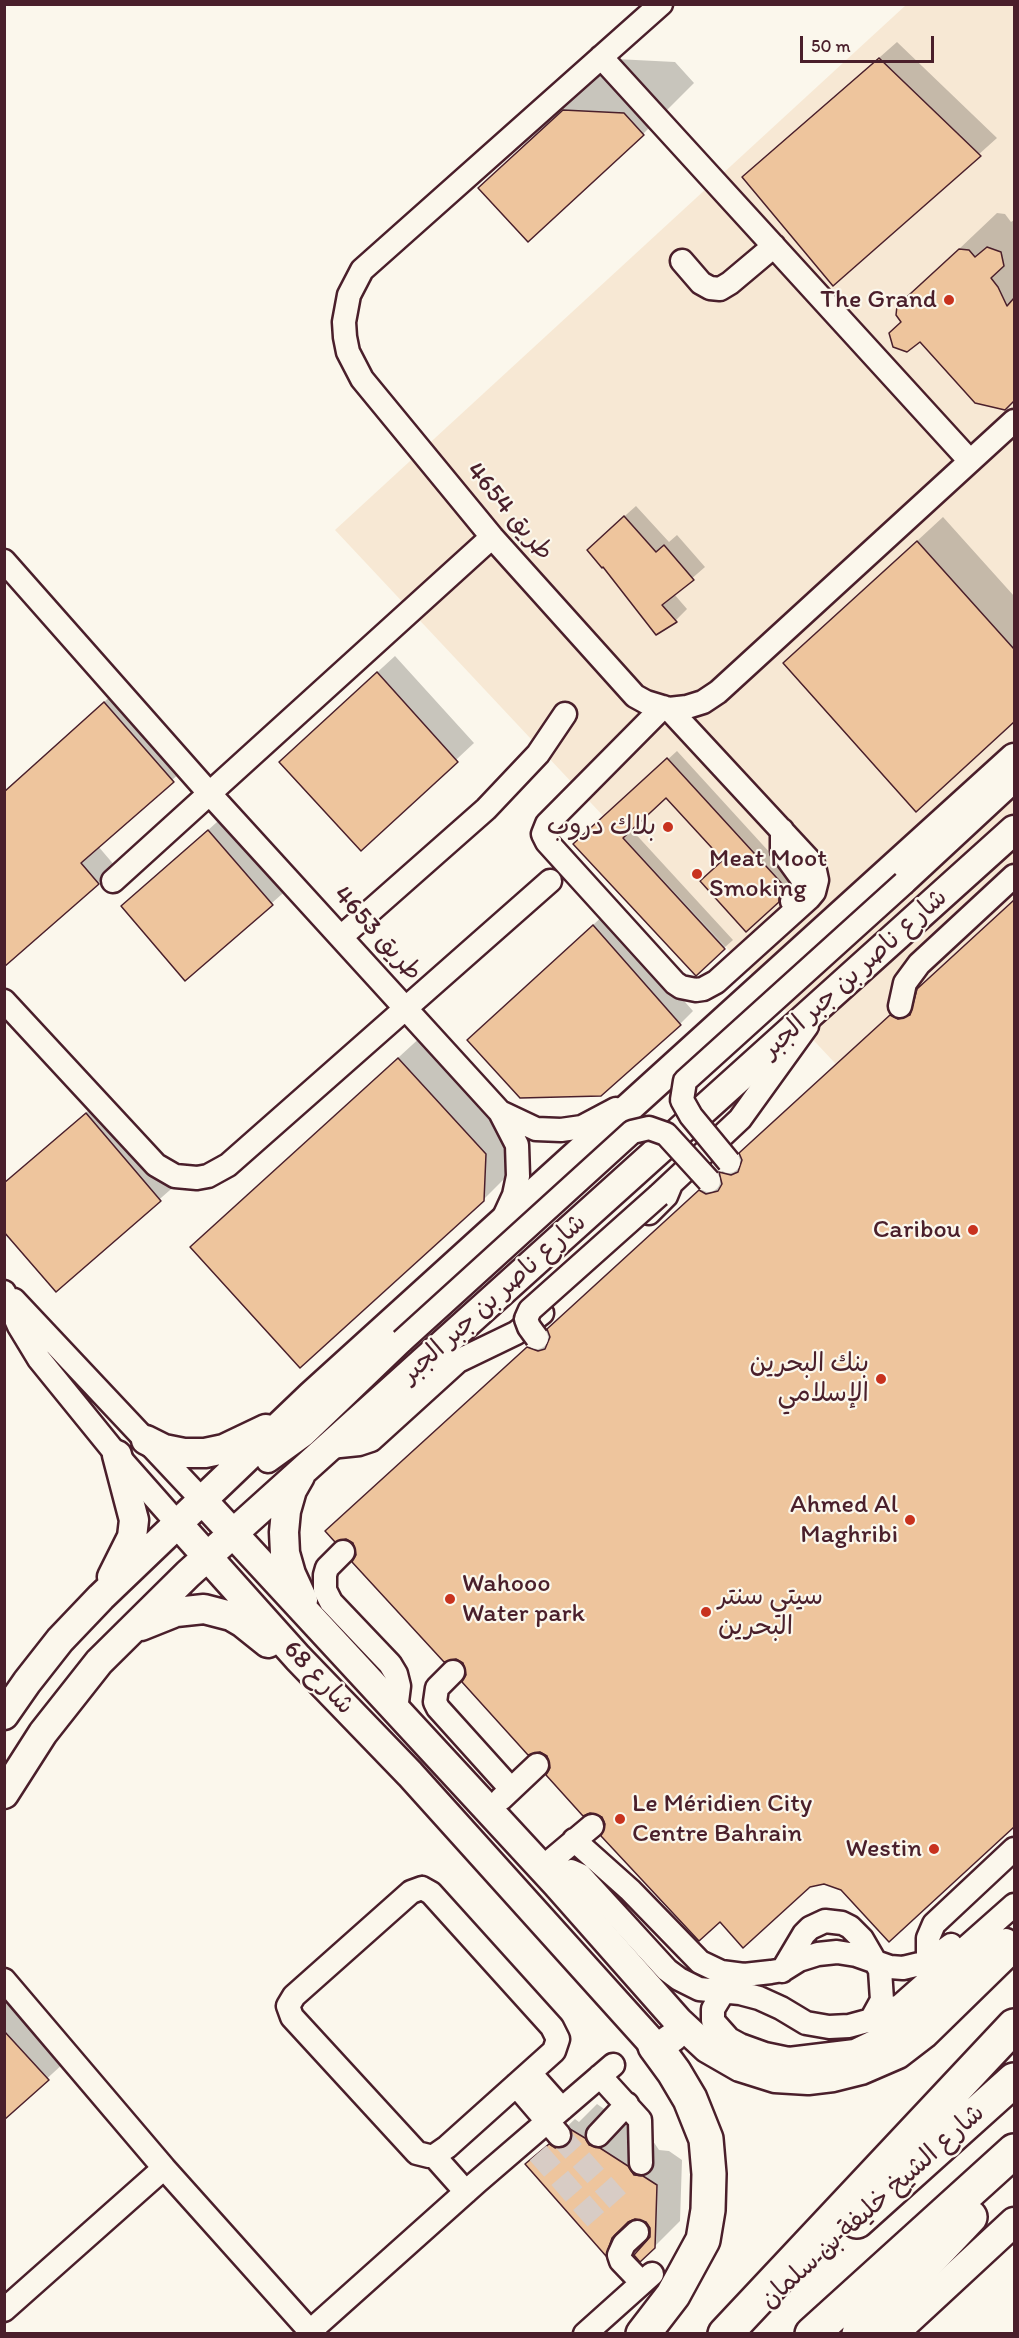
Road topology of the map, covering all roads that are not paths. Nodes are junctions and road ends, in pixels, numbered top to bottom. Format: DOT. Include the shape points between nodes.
graph roads {
  1 [pos="660,4"];
  2 [pos="601,57"];
  3 [pos="774,246"];
  4 [pos="682,261"];
  5 [pos="1014,421"];
  6 [pos="970,461"];
  7 [pos="492,537"];
  8 [pos="7,568"];
  9 [pos="666,708"];
  10 [pos="565,714"];
  11 [pos="1014,759"];
  12 [pos="1014,781"];
  13 [pos="210,794"];
  14 [pos="1014,830"];
  15 [pos="1014,876"];
  16 [pos="550,880"];
  17 [pos="113,881"];
  18 [pos="342,937"];
  19 [pos="4,1001"];
  20 [pos="823,1003"];
  21 [pos="900,1006"];
  22 [pos="405,1007"];
  23 [pos="648,1091"];
  24 [pos="500,1112"];
  25 [pos="729,1162"];
  26 [pos="709,1181"];
  27 [pos="665,1190"];
  28 [pos="501,1223"];
  29 [pos="4,1291"];
  30 [pos="537,1338"];
  31 [pos="303,1405"];
  32 [pos="146,1440"];
  33 [pos="330,1447"];
  34 [pos="117,1455"];
  35 [pos="268,1461"];
  36 [pos="302,1471"];
  37 [pos="217,1516"];
  38 [pos="178,1524"];
  39 [pos="343,1552"];
  40 [pos="207,1556"];
  41 [pos="101,1597"];
  42 [pos="311,1619"];
  43 [pos="128,1632"];
  44 [pos="298,1658"];
  45 [pos="453,1672"];
  46 [pos="396,1710"];
  47 [pos="4,1715"];
  48 [pos="476,1751"];
  49 [pos="537,1765"];
  50 [pos="452,1771"];
  51 [pos="511,1790"];
  52 [pos="4,1794"];
  53 [pos="488,1810"];
  54 [pos="592,1826"];
  55 [pos="574,1840"];
  56 [pos="1014,1849"];
  57 [pos="549,1876"];
  58 [pos="1014,1889"];
  59 [pos="1014,1905"];
  60 [pos="1014,1934"];
  61 [pos="1014,1946"];
  62 [pos="874,1962"];
  63 [pos="928,1962"];
  64 [pos="783,1970"];
  65 [pos="4,1980"];
  66 [pos="724,1991"];
  67 [pos="781,2008"];
  68 [pos="871,2020"];
  69 [pos="678,2021"];
  70 [pos="1014,2026"];
  71 [pos="655,2046"];
  72 [pos="523,2079"];
  73 [pos="1014,2080"];
  74 [pos="627,2104"];
  75 [pos="556,2122"];
  76 [pos="598,2135"];
  77 [pos="441,2151"];
  78 [pos="1014,2151"];
  79 [pos="641,2163"];
  80 [pos="164,2168"];
  81 [pos="1014,2171"];
  82 [pos="471,2187"];
  83 [pos="1014,2222"];
  84 [pos="637,2232"];
  85 [pos="4,2310"];
  86 [pos="309,2332"];
  87 [pos="585,2334"];
  88 [pos="643,2334"];
  89 [pos="724,2334"];
  90 [pos="732,2334"];
  91 [pos="812,2334"];
  92 [pos="860,2334"];
  93 [pos="893,2334"];
  1 -- 2 [label="street, طريق 4654"];
  2 -- 3 [label="street"];
  2 -- 7 [label="street, طريق 4654" via="362,270 346,308 348,352 362,379"];
  3 -- 4 [label="street" via="720,289 701,283"];
  3 -- 6 [label="street"];
  5 -- 6 [label="street"];
  6 -- 9 [label="street" via="718,692 695,705"];
  7 -- 9 [label="street, طريق 4654" via="626,688 646,702"];
  7 -- 13 [label="street"];
  8 -- 13 [label="street, طريق 4653"];
  9 -- 9 [label="street" via="547,824 543,834 681,987 696,990 710,986 809,898 817,880 814,866"];
  10 -- 18 [label="street" via="538,754 486,809"];
  11 -- 23 [label="main road, شارع ناصر بن جبر الجبر"];
  12 -- 25 [label="street, bridge" via="685,1081 682,1100"];
  13 -- 17 [label="street"];
  13 -- 18 [label="street, طريق 4653"];
  14 -- 20 [label="main road, شارع ناصر بن جبر الجبر"];
  15 -- 21 [label="street" via="919,964 905,983"];
  16 -- 22 [label="street"];
  18 -- 22 [label="street, طريق 4653"];
  19 -- 22 [label="street" via="156,1165 186,1178 208,1176 228,1165"];
  20 -- 27 [label="street" via="747,1110"];
  20 -- 33 [label="main road, شارع ناصر بن جبر الجبر"];
  22 -- 24 [label="street, طريق 4653"];
  23 -- 24 [label="street, طريق 4653" via="582,1127 536,1129"];
  23 -- 28 [label="main road, شارع ناصر بن جبر الجبر"];
  24 -- 28 [label="street, طريق 4653" via="517,1145 518,1176"];
  26 -- 35 [label="street, bridge" via="666,1134 649,1128 632,1132 304,1435"];
  27 -- 30 [label="street, bridge" via="530,1310 526,1319"];
  27 -- 33 [label="street" via="663,1200 532,1322 504,1340 458,1360 370,1440"];
  28 -- 31 [label="main road, شارع ناصر بن جبر الجبر"];
  29 -- 32 [label="street, شارع 68"];
  29 -- 34 [label="street, شارع 68" via="28,1344"];
  31 -- 32 [label="main road" via="224,1449 184,1453"];
  31 -- 35 [label="main road" via="293,1430"];
  31 -- 37 [label="main road, شارع ناصر بن جبر الجبر"];
  32 -- 37 [label="street, شارع 68"];
  33 -- 36 [label="main road, شارع ناصر بن جبر الجبر"];
  34 -- 38 [label="street, شارع 68"];
  34 -- 41 [label="main road" via="132,1504 134,1528"];
  35 -- 37 [label="main road"];
  36 -- 37 [label="main road, شارع ناصر بن جبر الجبر"];
  36 -- 42 [label="main road" via="286,1511 285,1553"];
  37 -- 38 [label="main road, شارع ناصر بن جبر الجبر"];
  37 -- 40 [label="main road" via="207,1534"];
  37 -- 42 [label="main road, شارع 68"];
  38 -- 40 [label="main road, شارع 68"];
  38 -- 41 [label="main road, شارع ناصر بن جبر الجبر"];
  39 -- 46 [label="street" via="327,1568 325,1590 396,1674"];
  40 -- 43 [label="main road"];
  40 -- 44 [label="main road, شارع 68"];
  41 -- 47 [label="main road, شارع ناصر بن جبر الجبر" via="60,1640"];
  42 -- 46 [label="main road, شارع 68"];
  43 -- 44 [label="main road" via="176,1612 218,1611"];
  43 -- 52 [label="main road" via="70,1696"];
  44 -- 71 [label="main road, شارع 68" via="410,1774"];
  45 -- 48 [label="street" via="437,1688 435,1702"];
  46 -- 50 [label="main road, شارع 68"];
  48 -- 50 [label="street"];
  48 -- 51 [label="street"];
  49 -- 51 [label="street"];
  50 -- 53 [label="main road, شارع 68"];
  51 -- 53 [label="street"];
  53 -- 57 [label="main road, شارع 68"];
  54 -- 55 [label="street"];
  55 -- 57 [label="street"];
  55 -- 64 [label="street" via="630,1890 700,1962 732,1975"];
  56 -- 63 [label="street" via="934,1924 928,1938"];
  57 -- 66 [label="street" via="576,1872 667,1970 699,1989"];
  57 -- 69 [label="main road, شارع 68"];
  58 -- 63 [label="street"];
  59 -- 68 [label="street" via="914,1994"];
  60 -- 66 [label="street" via="888,2036 855,2051 789,2059 740,2045 713,2021 713,2009"];
  61 -- 69 [label="main road, شارع 68" via="924,2034 898,2054 833,2077 775,2078 740,2067 707,2048"];
  62 -- 63 [label="street" via="903,1968"];
  62 -- 64 [label="street" via="837,1952 818,1954"];
  62 -- 64 [label="street" via="857,1932 842,1923 825,1921 804,1934"];
  62 -- 68 [label="street" via="880,1970 882,2000"];
  64 -- 67 [label="street" via="776,1981 775,1996"];
  65 -- 80 [label="street"];
  66 -- 67 [label="street" via="759,1998"];
  67 -- 68 [label="street" via="806,2023 830,2027"];
  69 -- 71 [label="main road" via="672,2039"];
  70 -- 89 [label="highway"];
  71 -- 88 [label="highway" via="690,2098 706,2139 708,2210 702,2240 673,2295"];
  72 -- 75 [label="street"];
  72 -- 77 [label="street"];
  72 -- 77 [label="street" via="554,2051 556,2032 431,1893 416,1889 294,1996 288,2006 292,2016 417,2153 423,2156"];
  73 -- 90 [label="highway, شارع الشيخ خليفة بن سلمان"];
  74 -- 75 [label="street" via="606,2071"];
  74 -- 76 [label="street"];
  74 -- 79 [label="street" via="642,2125"];
  75 -- 82 [label="street" via="532,2146"];
  77 -- 82 [label="street"];
  78 -- 91 [label="highway, شارع الشيخ خليفة بن سلمان"];
  80 -- 85 [label="street"];
  80 -- 86 [label="street"];
  81 -- 92 [label="highway"];
  82 -- 86 [label="street"];
  83 -- 93 [label="main road"];
  84 -- 87 [label="street" via="619,2255 621,2261 647,2279"];
}
